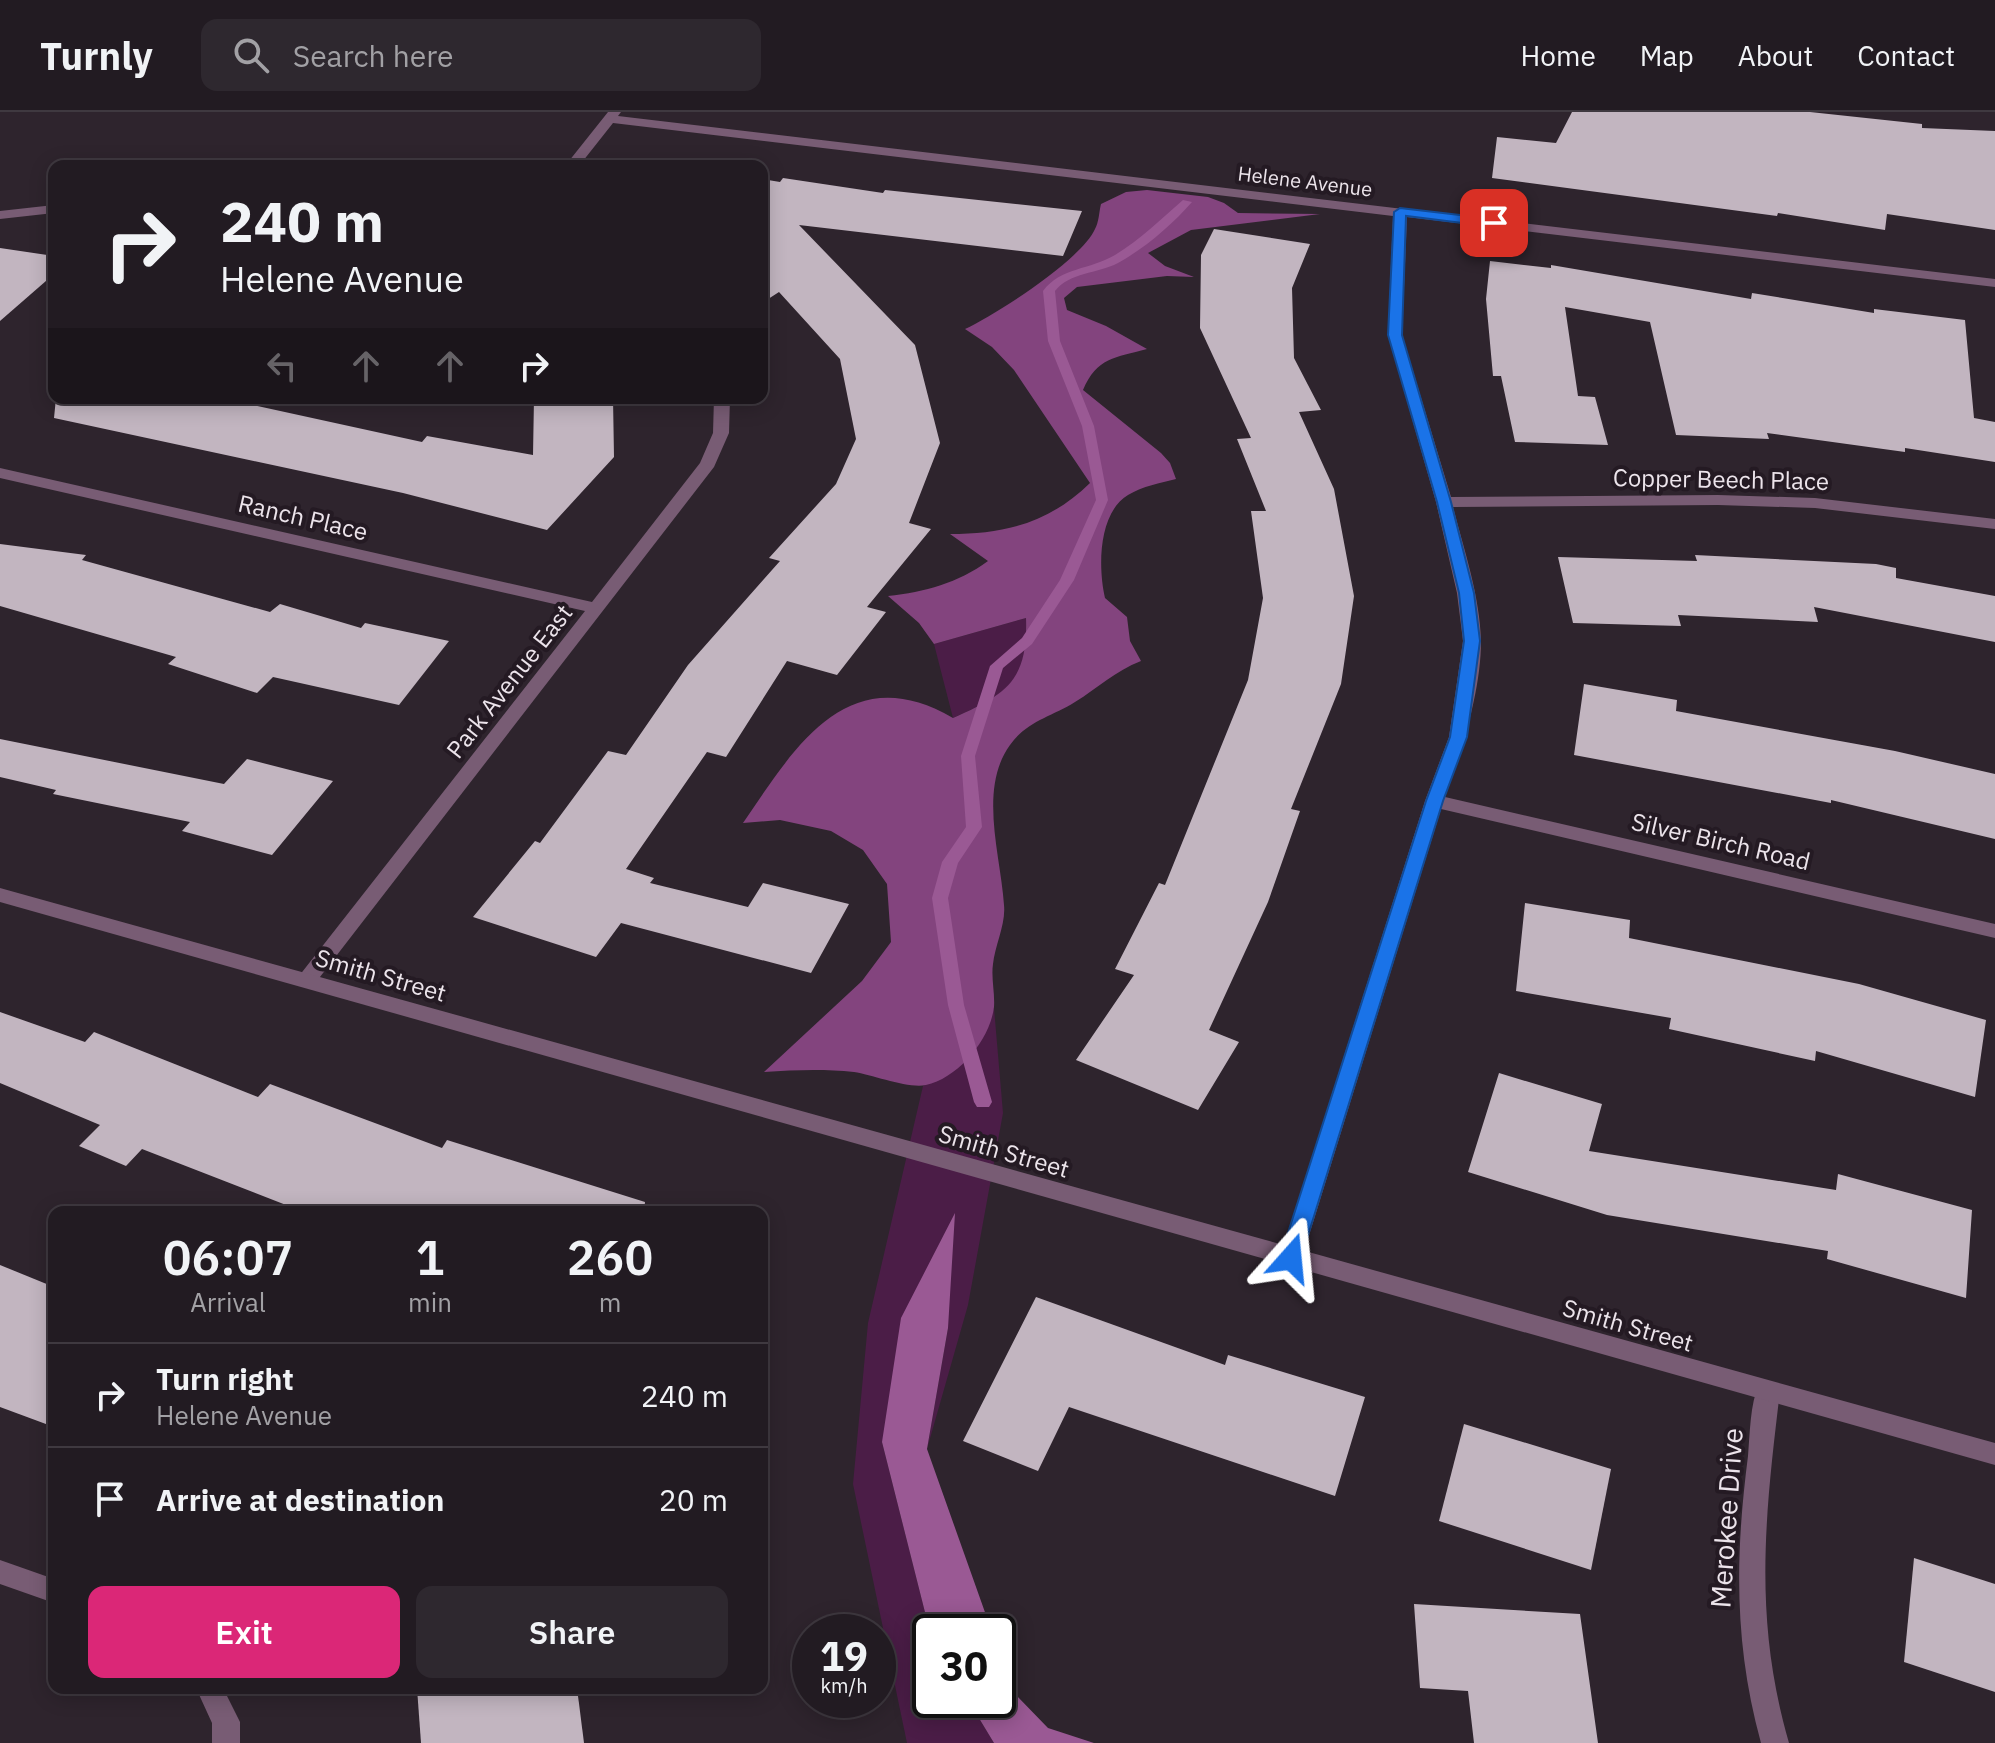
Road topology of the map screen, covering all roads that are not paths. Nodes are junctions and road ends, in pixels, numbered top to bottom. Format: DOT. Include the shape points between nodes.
graph roads {
  1 [pos="612,116"];
  2 [pos="577,160"];
  3 [pos="48,210"];
  4 [pos="1400,212"];
  5 [pos="0,215"];
  6 [pos="1995,283"];
  7 [pos="722,404"];
  8 [pos="0,473"];
  9 [pos="1444,502"];
  10 [pos="1995,524"];
  11 [pos="596,608"];
  12 [pos="1434,801"];
  13 [pos="0,895"];
  14 [pos="1995,931"];
  15 [pos="306,981"];
  16 [pos="1291,1258"];
  17 [pos="1768,1391"];
  18 [pos="1995,1454"];
  19 [pos="0,1572"];
  20 [pos="48,1589"];
  21 [pos="212,1694"];
  22 [pos="226,1743"];
  23 [pos="1775,1743"];
  1 -- 2 [label="street"];
  1 -- 4 [label="street, Helene Avenue"];
  3 -- 5 [label="street"];
  4 -- 6 [label="street, Helene Avenue"];
  4 -- 9 [label="street" via="1395,335"];
  7 -- 11 [label="street, Park Avenue East" via="721,433 708,464"];
  8 -- 11 [label="street, Ranch Place"];
  9 -- 10 [label="street, Copper Beech Place" via="1801,502"];
  9 -- 12 [label="street" via="1472,641 1458,737"];
  11 -- 15 [label="street, Park Avenue East"];
  12 -- 14 [label="street, Silver Birch Road"];
  12 -- 16 [label="street"];
  13 -- 15 [label="street, Smith Street"];
  15 -- 16 [label="street, Smith Street"];
  16 -- 17 [label="street, Smith Street"];
  17 -- 18 [label="street, Smith Street"];
  17 -- 23 [label="street, Merokee Drive" via="1751,1520 1750,1629"];
  19 -- 20 [label="street"];
  21 -- 22 [label="street" via="226,1722"];
}
